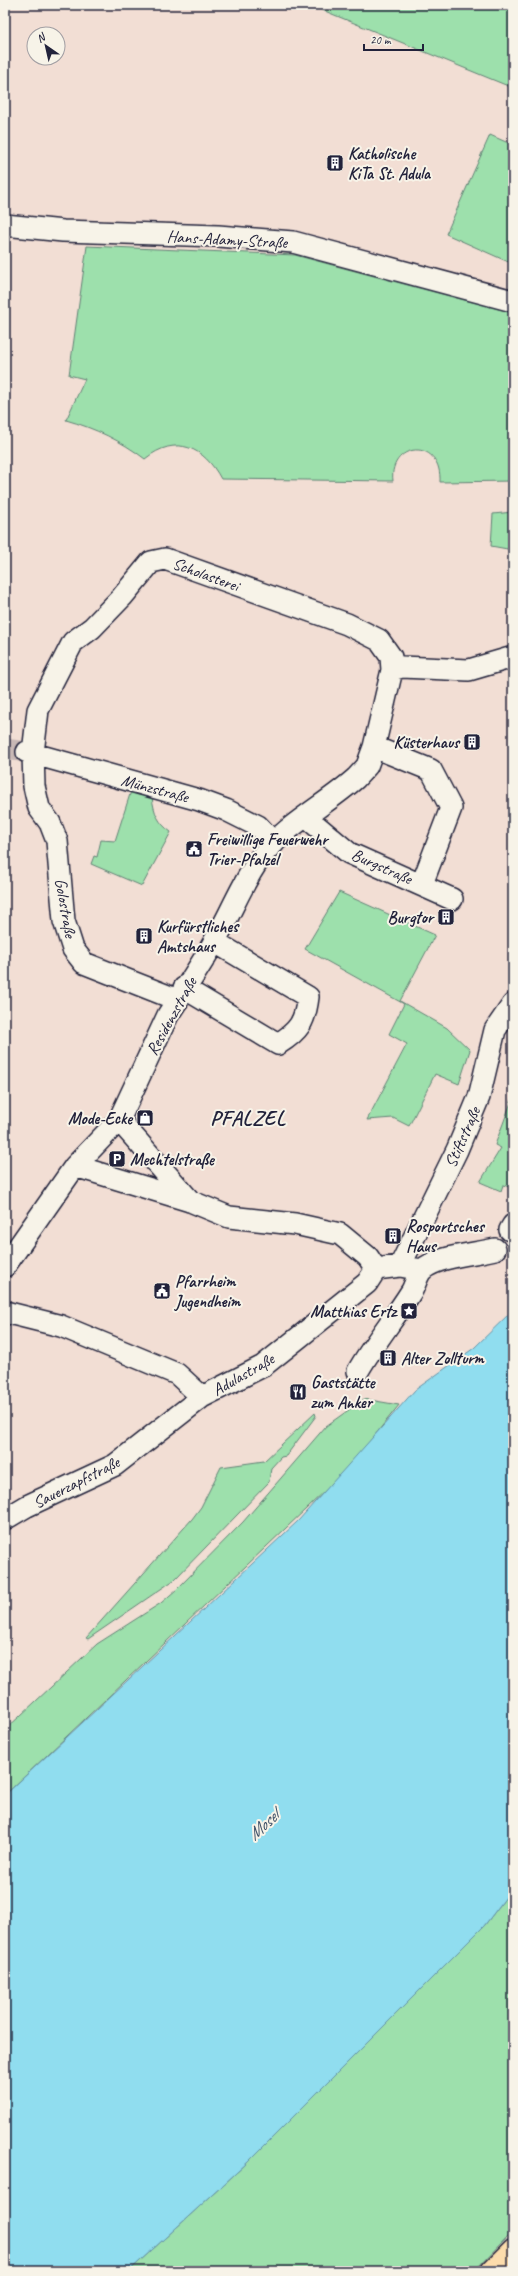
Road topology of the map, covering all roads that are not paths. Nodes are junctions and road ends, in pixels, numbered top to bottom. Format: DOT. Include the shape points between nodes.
graph roads {
  1 [pos="5,225"];
  2 [pos="513,301"];
  3 [pos="513,657"];
  4 [pos="392,670"];
  5 [pos="374,747"];
  6 [pos="30,753"];
  7 [pos="306,817"];
  8 [pos="274,843"];
  9 [pos="422,884"];
  10 [pos="452,899"];
  11 [pos="215,942"];
  12 [pos="181,994"];
  13 [pos="513,1004"];
  14 [pos="119,1120"];
  15 [pos="76,1166"];
  16 [pos="190,1201"];
  17 [pos="495,1249"];
  18 [pos="5,1266"];
  19 [pos="400,1266"];
  20 [pos="376,1269"];
  21 [pos="422,1270"];
  22 [pos="5,1312"];
  23 [pos="358,1371"];
  24 [pos="202,1397"];
  25 [pos="5,1519"];
  26 [pos="513,2250"];
  27 [pos="492,2271"];
  1 -- 2 [label="street, Hans-Adamy-Straße" via="63,231 218,236 293,242"];
  3 -- 4 [label="street" via="470,670 402,667"];
  4 -- 5 [label="street, Residenzstraße"];
  4 -- 6 [label="street, Scholasterei" via="391,657 379,640 347,624 165,559 151,562 92,628 73,642 38,710"];
  5 -- 7 [label="street, Residenzstraße" via="367,766 356,778"];
  5 -- 9 [label="street, Burgstraße" via="431,770 451,808"];
  6 -- 8 [label="street, Münzstraße" via="219,807 258,826"];
  6 -- 12 [label="street, Golostraße" via="39,808 50,823 57,841 64,921 73,949 84,963 90,966"];
  7 -- 8 [label="street, Residenzstraße"];
  7 -- 9 [label="street, Burgstraße" via="349,853"];
  8 -- 11 [label="street, Residenzstraße" via="260,858"];
  9 -- 10 [label="street, Burgstraße"];
  11 -- 12 [label="street, Residenzstraße"];
  11 -- 12 [label="street, Golostraße" via="308,998 302,1024 278,1044"];
  12 -- 14 [label="street, Residenzstraße" via="168,1015"];
  13 -- 19 [label="street, Stiftstraße" via="495,1030 479,1097 457,1150"];
  14 -- 15 [label="street, Residenzstraße"];
  14 -- 16 [label="street"];
  15 -- 16 [label="street"];
  15 -- 18 [label="street, Residenzstraße"];
  16 -- 20 [label="street" via="229,1217 296,1224 340,1234 368,1257"];
  17 -- 21 [label="street" via="447,1259"];
  19 -- 20 [label="street"];
  19 -- 21 [label="street"];
  20 -- 24 [label="street, Adulastraße" via="367,1283 264,1366"];
  21 -- 23 [label="street" via="411,1292 375,1342"];
  22 -- 24 [label="street, Adulastraße" via="61,1326 178,1374"];
  24 -- 25 [label="street, Sauerzapfstraße" via="115,1465"];
  26 -- 27 [label="highway"];
}
